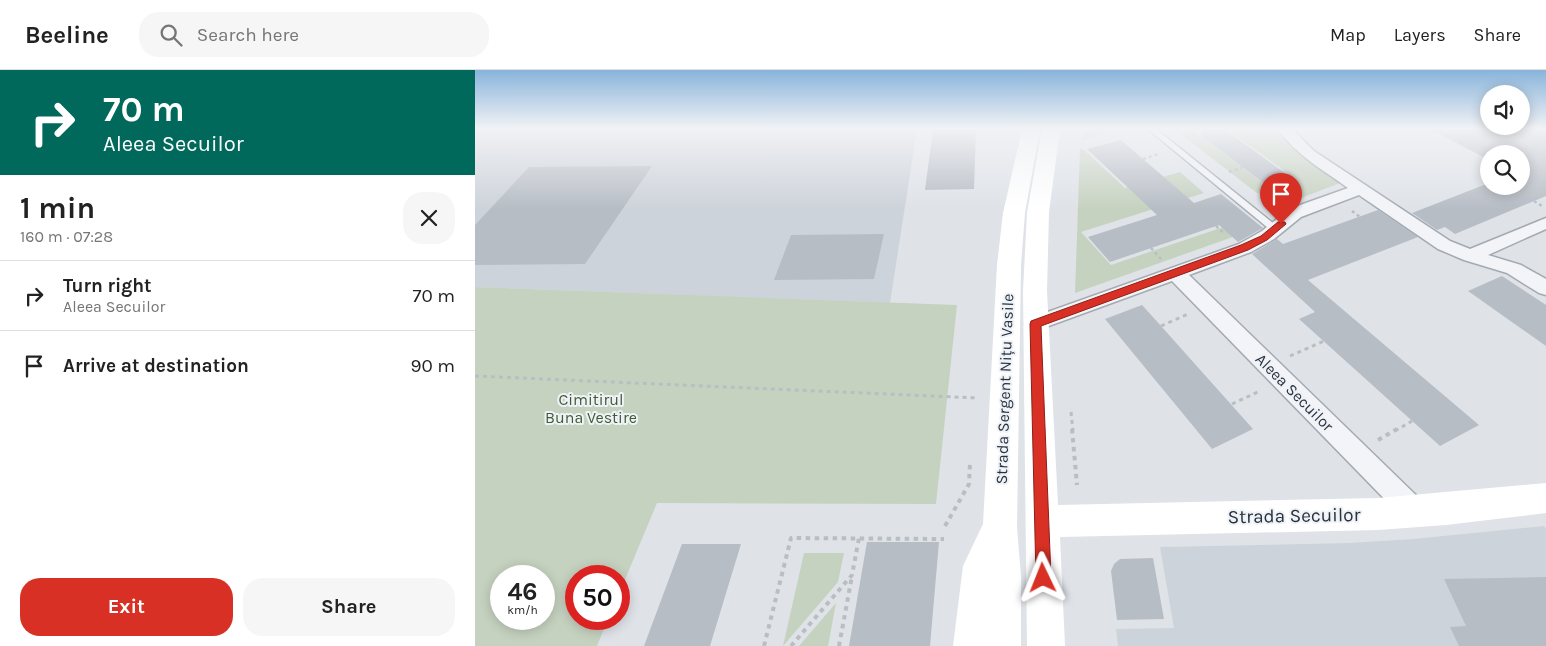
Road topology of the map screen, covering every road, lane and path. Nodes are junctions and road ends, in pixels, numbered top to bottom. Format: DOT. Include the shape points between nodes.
graph roads {
  1 [pos="1025,156"];
  2 [pos="1047,156"];
  3 [pos="1184,156"];
  4 [pos="1314,156"];
  5 [pos="1360,189"];
  6 [pos="1546,223"];
  7 [pos="1276,230"];
  8 [pos="1470,256"];
  9 [pos="1175,273"];
  10 [pos="1546,288"];
  11 [pos="1035,324"];
  12 [pos="1323,341"];
  13 [pos="1275,373"];
  14 [pos="475,376"];
  15 [pos="1003,398"];
  16 [pos="1232,404"];
  17 [pos="1071,412"];
  18 [pos="1413,421"];
  19 [pos="1355,452"];
  20 [pos="969,484"];
  21 [pos="1077,485"];
  22 [pos="1546,498"];
  23 [pos="1414,511"];
  24 [pos="1041,521"];
  25 [pos="945,526"];
  26 [pos="1000,526"];
  27 [pos="859,538"];
  28 [pos="944,539"];
  29 [pos="852,575"];
  30 [pos="765,646"];
  31 [pos="791,646"];
  32 [pos="839,646"];
  33 [pos="972,646"];
  34 [pos="1002,646"];
  35 [pos="1046,646"];
  1 -- 15 [label="main road, Strada Sergent Nițu Vasile" via="1010,250"];
  2 -- 11 [label="main road, Strada Sergent Nițu Vasile" via="1038,212"];
  3 -- 7 [label="lane"];
  4 -- 5 [label="street"];
  5 -- 7 [label="street" via="1305,208"];
  5 -- 8 [label="street" via="1437,240"];
  6 -- 8 [label="street"];
  7 -- 9 [label="street" via="1245,248"];
  8 -- 10 [label="street" via="1513,270"];
  9 -- 11 [label="street"];
  9 -- 13 [label="street, Aleea Secuilor"];
  11 -- 24 [label="main road, Strada Sergent Nițu Vasile"];
  12 -- 13 [label="path"];
  13 -- 16 [label="path"];
  13 -- 19 [label="street, Aleea Secuilor"];
  14 -- 15 [label="path"];
  15 -- 26 [label="main road, Strada Sergent Nițu Vasile"];
  17 -- 21 [label="path"];
  18 -- 19 [label="path"];
  19 -- 23 [label="street, Aleea Secuilor"];
  20 -- 25 [label="path"];
  22 -- 23 [label="main road, Strada Secuilor"];
  23 -- 24 [label="main road, Strada Secuilor"];
  24 -- 35 [label="main road, Strada Sergent Nițu Vasile"];
  26 -- 33 [label="main road, Strada Sergent Nițu Vasile" via="981,566"];
  26 -- 34 [label="main road"];
  27 -- 28 [label="path"];
  27 -- 29 [label="path"];
  27 -- 30 [label="path" via="791,538"];
  29 -- 31 [label="path"];
  29 -- 32 [label="path"];
}
